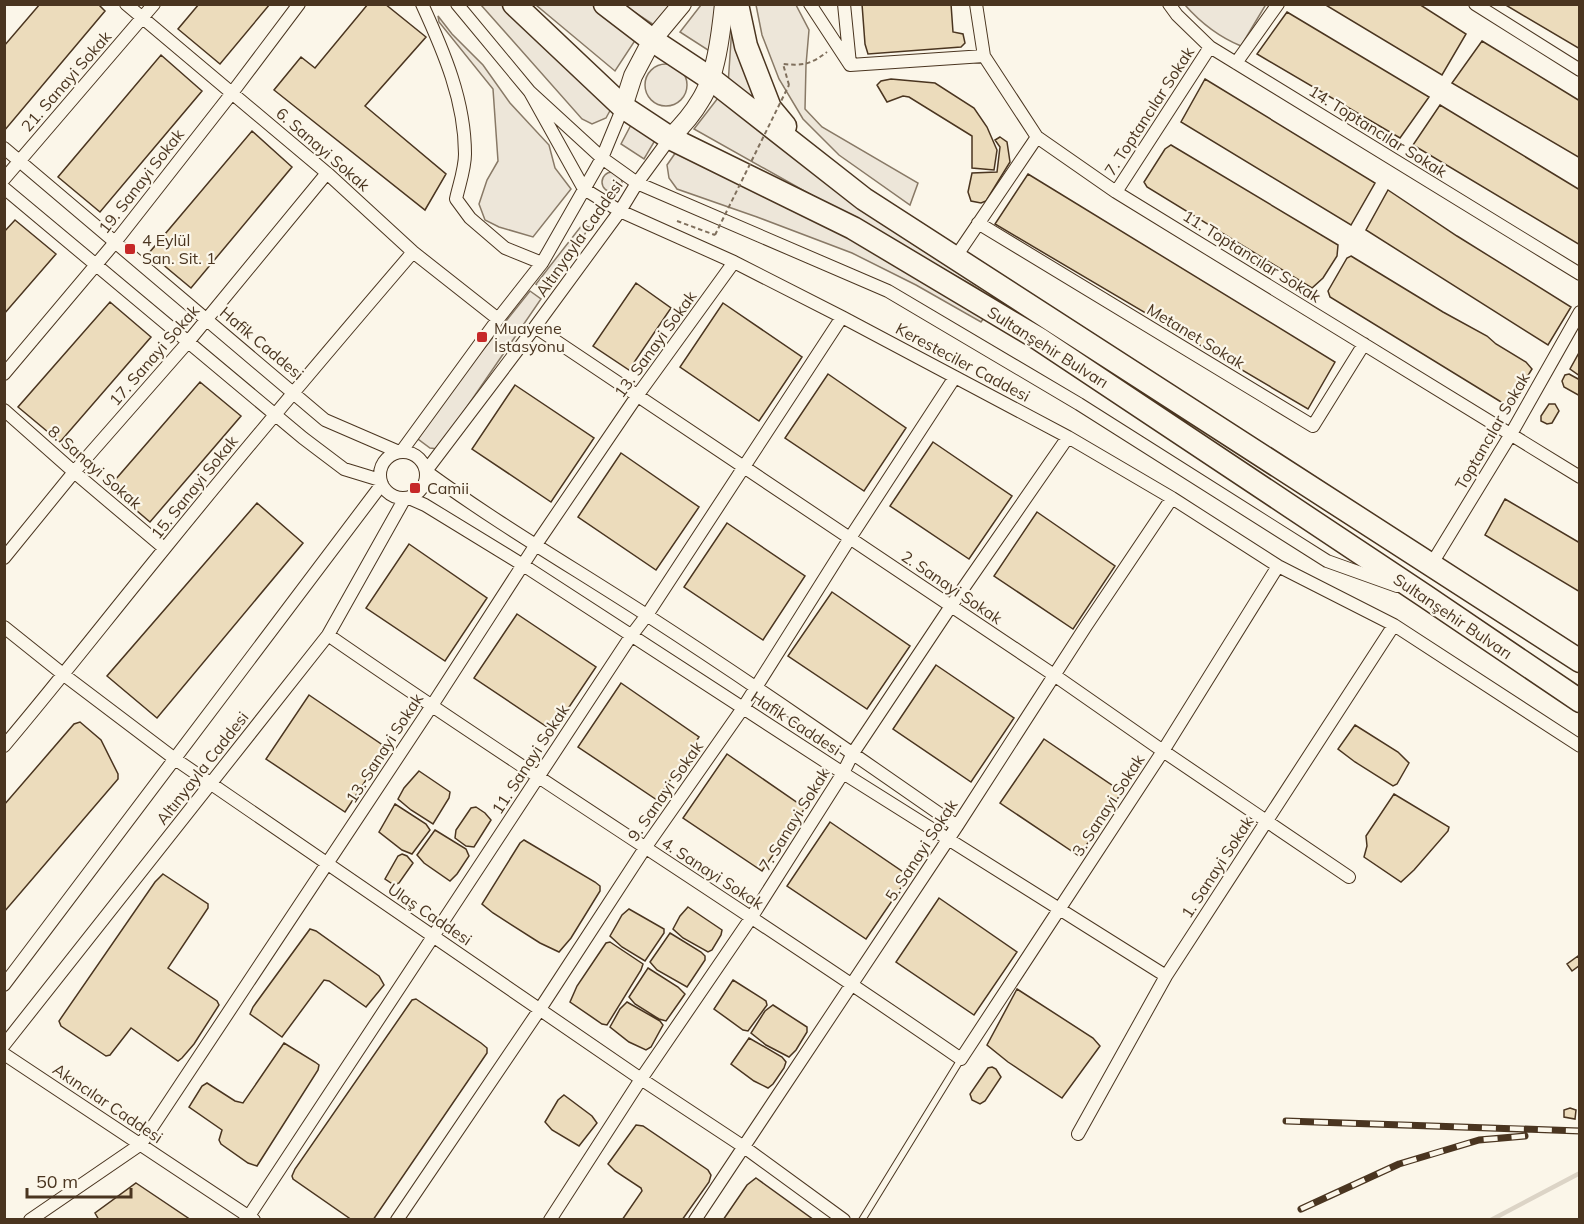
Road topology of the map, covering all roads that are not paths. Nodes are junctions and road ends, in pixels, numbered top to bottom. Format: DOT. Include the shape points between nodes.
graph roads {
  1 [pos="126,4"];
  2 [pos="154,4"];
  3 [pos="298,4"];
  4 [pos="422,4"];
  5 [pos="457,4"];
  6 [pos="514,4"];
  7 [pos="605,4"];
  8 [pos="682,4"];
  9 [pos="724,4"];
  10 [pos="737,4"];
  11 [pos="810,4"];
  12 [pos="844,4"];
  13 [pos="976,4"];
  14 [pos="1169,4"];
  15 [pos="1278,4"];
  16 [pos="1476,4"];
  17 [pos="142,18"];
  18 [pos="652,40"];
  19 [pos="1210,47"];
  20 [pos="984,56"];
  21 [pos="1236,63"];
  22 [pos="850,65"];
  23 [pos="1580,70"];
  24 [pos="711,79"];
  25 [pos="530,92"];
  26 [pos="232,93"];
  27 [pos="623,107"];
  28 [pos="1037,137"];
  29 [pos="670,138"];
  30 [pos="4,148"];
  31 [pos="602,159"];
  32 [pos="19,160"];
  33 [pos="816,161"];
  34 [pos="327,173"];
  35 [pos="4,178"];
  36 [pos="637,183"];
  37 [pos="4,188"];
  38 [pos="584,189"];
  39 [pos="1116,192"];
  40 [pos="620,211"];
  41 [pos="978,223"];
  42 [pos="116,241"];
  43 [pos="413,252"];
  44 [pos="955,258"];
  45 [pos="734,262"];
  46 [pos="542,263"];
  47 [pos="96,264"];
  48 [pos="1580,274"];
  49 [pos="1580,312"];
  50 [pos="842,317"];
  51 [pos="207,318"];
  52 [pos="498,319"];
  53 [pos="535,327"];
  54 [pos="188,342"];
  55 [pos="1364,344"];
  56 [pos="4,374"];
  57 [pos="955,377"];
  58 [pos="293,392"];
  59 [pos="637,396"];
  60 [pos="4,410"];
  61 [pos="274,415"];
  62 [pos="1511,434"];
  63 [pos="1068,437"];
  64 [pos="400,452"];
  65 [pos="743,467"];
  66 [pos="75,472"];
  67 [pos="426,472"];
  68 [pos="1580,477"];
  69 [pos="381,482"];
  70 [pos="407,498"];
  71 [pos="1172,498"];
  72 [pos="850,538"];
  73 [pos="535,546"];
  74 [pos="164,548"];
  75 [pos="4,558"];
  76 [pos="523,565"];
  77 [pos="1431,565"];
  78 [pos="1278,566"];
  79 [pos="1425,596"];
  80 [pos="951,606"];
  81 [pos="647,615"];
  82 [pos="1394,625"];
  83 [pos="4,627"];
  84 [pos="327,635"];
  85 [pos="631,636"];
  86 [pos="1580,661"];
  87 [pos="64,675"];
  88 [pos="1054,675"];
  89 [pos="755,687"];
  90 [pos="1580,701"];
  91 [pos="431,706"];
  92 [pos="742,708"];
  93 [pos="4,746"];
  94 [pos="1580,746"];
  95 [pos="1163,751"];
  96 [pos="853,753"];
  97 [pos="175,759"];
  98 [pos="843,773"];
  99 [pos="538,777"];
  100 [pos="211,783"];
  101 [pos="1267,821"];
  102 [pos="957,826"];
  103 [pos="948,839"];
  104 [pos="645,848"];
  105 [pos="327,864"];
  106 [pos="1349,877"];
  107 [pos="1060,909"];
  108 [pos="751,918"];
  109 [pos="433,936"];
  110 [pos="1166,976"];
  111 [pos="852,984"];
  112 [pos="4,985"];
  113 [pos="540,1009"];
  114 [pos="4,1045"];
  115 [pos="4,1054"];
  116 [pos="961,1059"];
  117 [pos="641,1079"];
  118 [pos="1078,1134"];
  119 [pos="141,1144"];
  120 [pos="744,1147"];
  121 [pos="250,1218"];
  122 [pos="30,1220"];
  123 [pos="398,1220"];
  124 [pos="550,1220"];
  125 [pos="695,1220"];
  126 [pos="844,1220"];
  127 [pos="862,1220"];
  1 -- 17 [label="street, 6. Sanayi Sokak"];
  2 -- 17 [label="street, 21. Sanayi Sokak"];
  3 -- 26 [label="street, 19. Sanayi Sokak"];
  4 -- 46 [label="street" via="444,52 462,110 465,156 456,199 470,219 505,248"];
  5 -- 25 [label="street"];
  6 -- 27 [label="highway, Sultanşehir Bulvarı"];
  7 -- 18 [label="highway, Sultanşehir Bulvarı"];
  8 -- 18 [label="street"];
  9 -- 24 [label="street"];
  10 -- 33 [label="highway" via="746,46 770,108"];
  11 -- 22 [label="street"];
  12 -- 22 [label="street"];
  13 -- 20 [label="street, 11. Toptancılar Sokak"];
  14 -- 19 [label="street, 14. Toptancılar Sokak"];
  15 -- 21 [label="street"];
  16 -- 23 [label="street"];
  17 -- 26 [label="street, 6. Sanayi Sokak"];
  17 -- 32 [label="street, 21. Sanayi Sokak"];
  18 -- 24 [label="highway, Sultanşehir Bulvarı"];
  18 -- 27 [label="street" via="633,76"];
  19 -- 21 [label="street, 14. Toptancılar Sokak"];
  19 -- 39 [label="street, 7. Toptancılar Sokak"];
  20 -- 22 [label="street"];
  20 -- 28 [label="street, 11. Toptancılar Sokak"];
  21 -- 48 [label="street, 14. Toptancılar Sokak"];
  24 -- 29 [label="street" via="701,100"];
  24 -- 33 [label="highway, Sultanşehir Bulvarı"];
  25 -- 31 [label="street"];
  25 -- 38 [label="street"];
  26 -- 34 [label="street, 6. Sanayi Sokak"];
  26 -- 42 [label="street, 19. Sanayi Sokak"];
  27 -- 29 [label="highway, Sultanşehir Bulvarı"];
  27 -- 31 [label="street, Altınyayla Caddesi"];
  28 -- 39 [label="street, 11. Toptancılar Sokak"];
  28 -- 41 [label="street"];
  29 -- 36 [label="street, Altınyayla Caddesi"];
  29 -- 79 [label="highway, Sultanşehir Bulvarı" via="853,228 1039,339"];
  30 -- 32 [label="street, Hafik Caddesi"];
  31 -- 36 [label="street"];
  31 -- 38 [label="street, Altınyayla Caddesi"];
  32 -- 35 [label="street, 21. Sanayi Sokak"];
  32 -- 42 [label="street, Hafik Caddesi"];
  33 -- 44 [label="highway, Sultanşehir Bulvarı" via="864,199"];
  34 -- 43 [label="street, 6. Sanayi Sokak"];
  34 -- 51 [label="street, 17. Sanayi Sokak"];
  36 -- 40 [label="street, Altınyayla Caddesi"];
  36 -- 79 [label="street" via="888,291 1079,404 1327,561"];
  37 -- 47 [label="street"];
  38 -- 40 [label="street, Keresteciler Caddesi"];
  38 -- 46 [label="street, Altınyayla Caddesi"];
  39 -- 55 [label="street, 11. Toptancılar Sokak"];
  40 -- 45 [label="street, Keresteciler Caddesi"];
  40 -- 53 [label="street, Altınyayla Caddesi"];
  41 -- 44 [label="street"];
  41 -- 55 [label="street, Metanet Sokak" via="1313,426"];
  42 -- 47 [label="street, 19. Sanayi Sokak"];
  42 -- 51 [label="street, Hafik Caddesi"];
  43 -- 52 [label="street, 6. Sanayi Sokak"];
  43 -- 58 [label="street, 15. Sanayi Sokak"];
  44 -- 77 [label="highway, Sultanşehir Bulvarı"];
  45 -- 50 [label="street, Keresteciler Caddesi"];
  45 -- 59 [label="street, 13. Sanayi Sokak"];
  46 -- 52 [label="street, Altınyayla Caddesi"];
  47 -- 54 [label="street"];
  47 -- 56 [label="street, 19. Sanayi Sokak"];
  49 -- 62 [label="street, Toptancılar Sokak"];
  50 -- 57 [label="street, Keresteciler Caddesi"];
  50 -- 65 [label="street, 11. Sanayi Sokak"];
  51 -- 54 [label="street, 17. Sanayi Sokak"];
  51 -- 58 [label="street, Hafik Caddesi"];
  52 -- 64 [label="street, Altınyayla Caddesi"];
  53 -- 59 [label="street, 2. Sanayi Sokak"];
  53 -- 67 [label="street, Altınyayla Caddesi"];
  54 -- 61 [label="street"];
  54 -- 66 [label="street, 17. Sanayi Sokak"];
  55 -- 62 [label="street, 11. Toptancılar Sokak"];
  57 -- 63 [label="street, Keresteciler Caddesi"];
  57 -- 72 [label="street, 9. Sanayi Sokak"];
  58 -- 61 [label="street, 15. Sanayi Sokak"];
  58 -- 64 [label="street, Hafik Caddesi" via="325,420"];
  59 -- 65 [label="street, 2. Sanayi Sokak"];
  59 -- 73 [label="street, 13. Sanayi Sokak"];
  60 -- 66 [label="street, 8. Sanayi Sokak"];
  61 -- 69 [label="street" via="344,469"];
  61 -- 74 [label="street, 15. Sanayi Sokak"];
  62 -- 68 [label="street, 11. Toptancılar Sokak"];
  62 -- 77 [label="street, Toptancılar Sokak"];
  63 -- 71 [label="street, Keresteciler Caddesi"];
  63 -- 80 [label="street, 7. Sanayi Sokak"];
  64 -- 67 [label="street" via="419,458"];
  64 -- 69 [label="street" via="385,460"];
  65 -- 72 [label="street, 2. Sanayi Sokak"];
  65 -- 81 [label="street, 11. Sanayi Sokak"];
  66 -- 74 [label="street, 8. Sanayi Sokak"];
  66 -- 75 [label="street, 17. Sanayi Sokak"];
  67 -- 70 [label="street" via="423,488"];
  67 -- 73 [label="street, Hafik Caddesi"];
  69 -- 70 [label="street" via="393,496"];
  69 -- 97 [label="street, Altınyayla Caddesi"];
  70 -- 76 [label="street, Hafik Caddesi"];
  70 -- 84 [label="street, Altınyayla Caddesi"];
  71 -- 78 [label="street, Keresteciler Caddesi"];
  71 -- 88 [label="street, 5. Sanayi Sokak"];
  72 -- 80 [label="street, 2. Sanayi Sokak"];
  72 -- 89 [label="street, 9. Sanayi Sokak"];
  73 -- 76 [label="street, 13. Sanayi Sokak"];
  73 -- 81 [label="street, Hafik Caddesi"];
  74 -- 87 [label="street, 15. Sanayi Sokak"];
  76 -- 85 [label="street, Hafik Caddesi"];
  76 -- 91 [label="street, 13. Sanayi Sokak"];
  77 -- 86 [label="highway, Sultanşehir Bulvarı"];
  78 -- 82 [label="street, Keresteciler Caddesi"];
  78 -- 95 [label="street, 3. Sanayi Sokak"];
  79 -- 90 [label="highway, Sultanşehir Bulvarı"];
  80 -- 88 [label="street, 2. Sanayi Sokak"];
  80 -- 96 [label="street, 7. Sanayi Sokak"];
  81 -- 85 [label="street, 11. Sanayi Sokak"];
  81 -- 89 [label="street, Hafik Caddesi"];
  82 -- 94 [label="street, Keresteciler Caddesi"];
  82 -- 101 [label="street, 1. Sanayi Sokak"];
  83 -- 87 [label="street, Ulaş Caddesi"];
  84 -- 91 [label="street, 4. Sanayi Sokak"];
  84 -- 100 [label="street, Altınyayla Caddesi"];
  85 -- 92 [label="street, Hafik Caddesi"];
  85 -- 99 [label="street, 11. Sanayi Sokak"];
  87 -- 93 [label="street, 15. Sanayi Sokak"];
  87 -- 97 [label="street, Ulaş Caddesi"];
  88 -- 95 [label="street, 2. Sanayi Sokak"];
  88 -- 102 [label="street, 5. Sanayi Sokak"];
  89 -- 92 [label="street, 9. Sanayi Sokak"];
  89 -- 96 [label="street, Hafik Caddesi"];
  91 -- 99 [label="street, 4. Sanayi Sokak"];
  91 -- 105 [label="street, 13. Sanayi Sokak"];
  92 -- 98 [label="street, Hafik Caddesi"];
  92 -- 104 [label="street, 9. Sanayi Sokak"];
  95 -- 101 [label="street, 2. Sanayi Sokak"];
  95 -- 107 [label="street, 3. Sanayi Sokak"];
  96 -- 98 [label="street, 7. Sanayi Sokak"];
  96 -- 102 [label="street, Hafik Caddesi"];
  97 -- 100 [label="street, Ulaş Caddesi"];
  97 -- 112 [label="street, Altınyayla Caddesi"];
  98 -- 103 [label="street, Hafik Caddesi"];
  98 -- 108 [label="street, 7. Sanayi Sokak"];
  99 -- 104 [label="street, 4. Sanayi Sokak"];
  99 -- 109 [label="street, 11. Sanayi Sokak"];
  100 -- 105 [label="street, Ulaş Caddesi"];
  100 -- 114 [label="street, Altınyayla Caddesi"];
  101 -- 106 [label="street, 2. Sanayi Sokak"];
  101 -- 110 [label="street, 1. Sanayi Sokak"];
  102 -- 103 [label="street, 5. Sanayi Sokak"];
  103 -- 107 [label="street, Hafik Caddesi"];
  103 -- 111 [label="street, 5. Sanayi Sokak"];
  104 -- 108 [label="street, 4. Sanayi Sokak"];
  104 -- 113 [label="street, 9. Sanayi Sokak"];
  105 -- 109 [label="street, Ulaş Caddesi"];
  105 -- 119 [label="street, 13. Sanayi Sokak"];
  107 -- 110 [label="street, Hafik Caddesi"];
  107 -- 116 [label="street, 3. Sanayi Sokak"];
  108 -- 111 [label="street, 4. Sanayi Sokak"];
  108 -- 117 [label="street, 7. Sanayi Sokak"];
  109 -- 113 [label="street, Ulaş Caddesi"];
  109 -- 121 [label="street, 11. Sanayi Sokak"];
  110 -- 118 [label="street, 1. Sanayi Sokak"];
  111 -- 116 [label="street, 4. Sanayi Sokak"];
  111 -- 120 [label="street, 5. Sanayi Sokak"];
  113 -- 117 [label="street, Ulaş Caddesi"];
  113 -- 123 [label="street, 9. Sanayi Sokak"];
  115 -- 119 [label="street, Akıncılar Caddesi"];
  116 -- 127 [label="lane"];
  117 -- 120 [label="street, Ulaş Caddesi"];
  117 -- 124 [label="street, 7. Sanayi Sokak"];
  119 -- 121 [label="street, Akıncılar Caddesi"];
  119 -- 122 [label="street, 13. Sanayi Sokak"];
  120 -- 125 [label="street, 5. Sanayi Sokak"];
  120 -- 126 [label="street, Ulaş Caddesi"];
}
